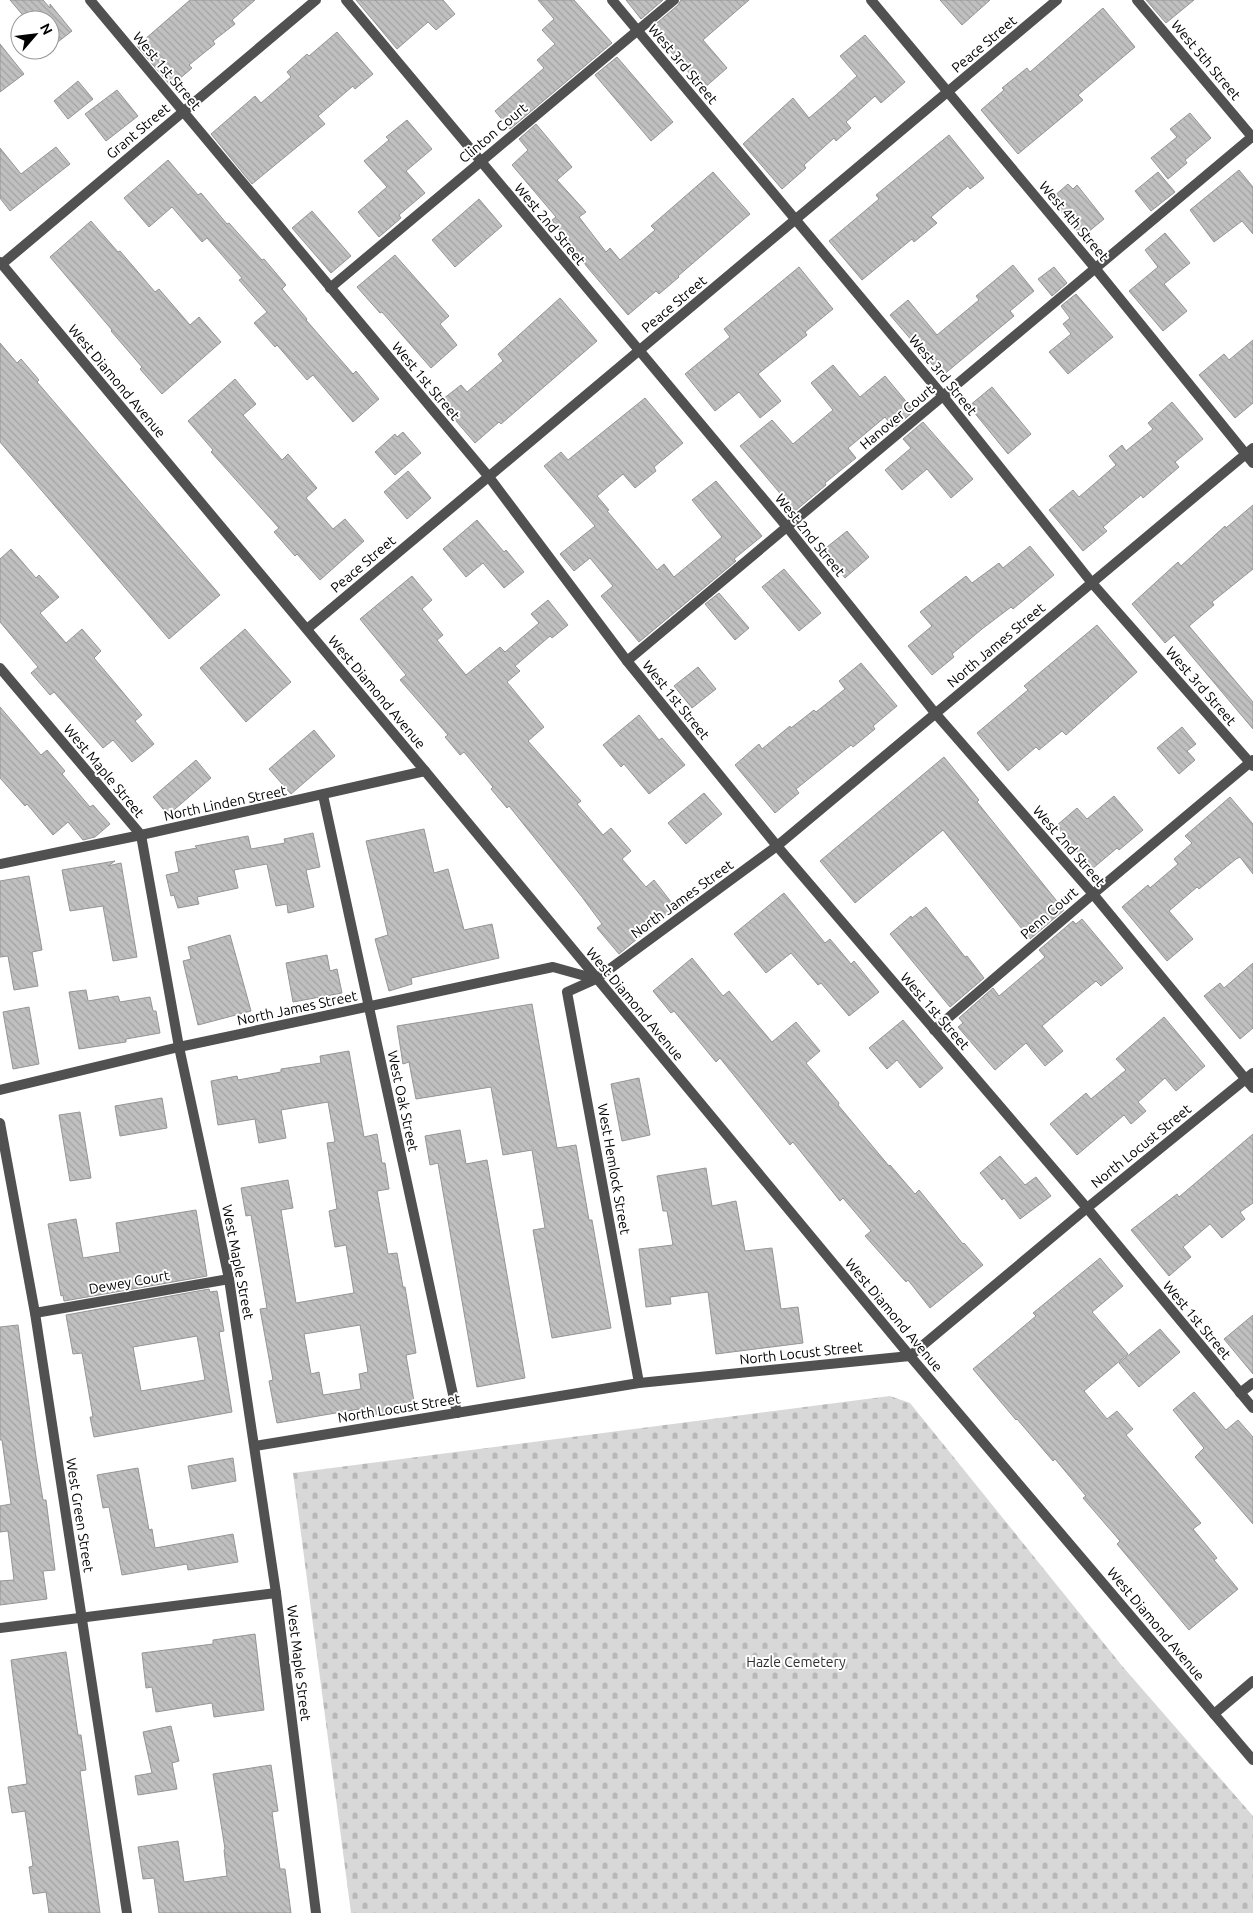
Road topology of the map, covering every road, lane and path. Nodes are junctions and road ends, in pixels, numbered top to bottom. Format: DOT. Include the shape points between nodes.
graph roads {
  1 [pos="90,0"];
  2 [pos="316,0"];
  3 [pos="346,0"];
  4 [pos="612,0"];
  5 [pos="674,0"];
  6 [pos="871,0"];
  7 [pos="1057,0"];
  8 [pos="1138,0"];
  9 [pos="638,30"];
  10 [pos="948,92"];
  11 [pos="183,112"];
  12 [pos="1253,137"];
  13 [pos="480,162"];
  14 [pos="796,220"];
  15 [pos="1,263"];
  16 [pos="1095,268"];
  17 [pos="330,288"];
  18 [pos="639,351"];
  19 [pos="943,396"];
  20 [pos="1249,451"];
  21 [pos="1253,463"];
  22 [pos="489,477"];
  23 [pos="786,527"];
  24 [pos="1092,583"];
  25 [pos="307,629"];
  26 [pos="627,661"];
  27 [pos="0,668"];
  28 [pos="935,713"];
  29 [pos="1252,763"];
  30 [pos="425,771"];
  31 [pos="323,795"];
  32 [pos="141,835"];
  33 [pos="777,846"];
  34 [pos="0,864"];
  35 [pos="1093,894"];
  36 [pos="596,978"];
  37 [pos="369,1007"];
  38 [pos="934,1030"];
  39 [pos="179,1047"];
  40 [pos="1249,1076"];
  41 [pos="1253,1088"];
  42 [pos="0,1090"];
  43 [pos="0,1123"];
  44 [pos="1087,1208"];
  45 [pos="229,1279"];
  46 [pos="35,1313"];
  47 [pos="910,1356"];
  48 [pos="639,1383"];
  49 [pos="1253,1383"];
  50 [pos="1240,1393"];
  51 [pos="1253,1408"];
  52 [pos="457,1413"];
  53 [pos="255,1446"];
  54 [pos="276,1593"];
  55 [pos="81,1618"];
  56 [pos="0,1628"];
  57 [pos="1253,1681"];
  58 [pos="1214,1714"];
  59 [pos="1253,1760"];
  60 [pos="127,1913"];
  61 [pos="316,1913"];
  1 -- 11 [label="street, West 1st Street"];
  2 -- 11 [label="street, Grant Street"];
  3 -- 13 [label="street, West 2nd Street"];
  4 -- 9 [label="street, West 3rd Street"];
  5 -- 9 [label="street, Clinton Court"];
  6 -- 10 [label="street, West 4th Street"];
  7 -- 10 [label="street, Peace Street"];
  8 -- 12 [label="street, West 5th Street"];
  9 -- 13 [label="street, Clinton Court"];
  9 -- 14 [label="street, West 3rd Street"];
  10 -- 14 [label="street, Peace Street"];
  10 -- 16 [label="street, West 4th Street"];
  11 -- 15 [label="street, Grant Street"];
  11 -- 17 [label="street, West 1st Street"];
  12 -- 16 [label="street, Hanover Court"];
  13 -- 17 [label="street, Clinton Court"];
  13 -- 18 [label="street, West 2nd Street"];
  14 -- 18 [label="street, Peace Street"];
  14 -- 19 [label="street, West 3rd Street"];
  15 -- 25 [label="street, West Diamond Avenue"];
  16 -- 19 [label="street, Hanover Court"];
  16 -- 20 [label="street, West 4th Street"];
  17 -- 22 [label="street, West 1st Street"];
  18 -- 22 [label="street, Peace Street"];
  18 -- 23 [label="street, West 2nd Street"];
  19 -- 23 [label="street, Hanover Court"];
  19 -- 24 [label="street, West 3rd Street"];
  20 -- 21 [label="street, West 4th Street"];
  20 -- 24 [label="street, North James Street"];
  22 -- 25 [label="street, Peace Street"];
  22 -- 26 [label="street, West 1st Street"];
  23 -- 26 [label="street, Hanover Court"];
  23 -- 28 [label="street, West 2nd Street"];
  24 -- 28 [label="street, North James Street"];
  24 -- 29 [label="street, West 3rd Street"];
  25 -- 30 [label="street, West Diamond Avenue"];
  26 -- 33 [label="street, West 1st Street"];
  27 -- 32 [label="street, West Maple Street"];
  28 -- 33 [label="street, North James Street"];
  28 -- 35 [label="street, West 2nd Street"];
  29 -- 35 [label="street, Penn Court"];
  30 -- 31 [label="street, North Linden Street"];
  30 -- 36 [label="street, West Diamond Avenue"];
  31 -- 32 [label="street, North Linden Street"];
  31 -- 37 [label="street, West Oak Street"];
  32 -- 34 [label="street, North Linden Street"];
  32 -- 39 [label="street, West Maple Street"];
  33 -- 36 [label="street, North James Street"];
  33 -- 38 [label="street, West 1st Street"];
  35 -- 38 [label="street, Penn Court"];
  35 -- 40 [label="street, West 2nd Street"];
  36 -- 37 [label="street, North James Street" via="553,967"];
  36 -- 47 [label="street, West Diamond Avenue"];
  36 -- 48 [label="street, West Hemlock Street" via="567,992"];
  37 -- 39 [label="street, North James Street"];
  37 -- 52 [label="street, West Oak Street"];
  38 -- 44 [label="street, West 1st Street"];
  39 -- 42 [label="street, North James Street"];
  39 -- 45 [label="street, West Maple Street"];
  40 -- 41 [label="street, West 2nd Street"];
  40 -- 44 [label="street, North Locust Street"];
  43 -- 46 [label="street, West Green Street"];
  44 -- 47 [label="street, North Locust Street"];
  44 -- 50 [label="street, West 1st Street"];
  45 -- 46 [label="street, Dewey Court"];
  45 -- 53 [label="street, West Maple Street"];
  46 -- 55 [label="street, West Green Street"];
  47 -- 48 [label="street, North Locust Street"];
  47 -- 58 [label="street, West Diamond Avenue"];
  48 -- 52 [label="street, North Locust Street"];
  49 -- 50 [label="street"];
  50 -- 51 [label="street, West 1st Street"];
  52 -- 53 [label="street, North Locust Street"];
  53 -- 54 [label="street, West Maple Street"];
  54 -- 55 [label="street"];
  54 -- 61 [label="street, West Maple Street"];
  55 -- 56 [label="street"];
  55 -- 60 [label="street, West Green Street"];
  57 -- 58 [label="street"];
  58 -- 59 [label="street, West Diamond Avenue"];
}
